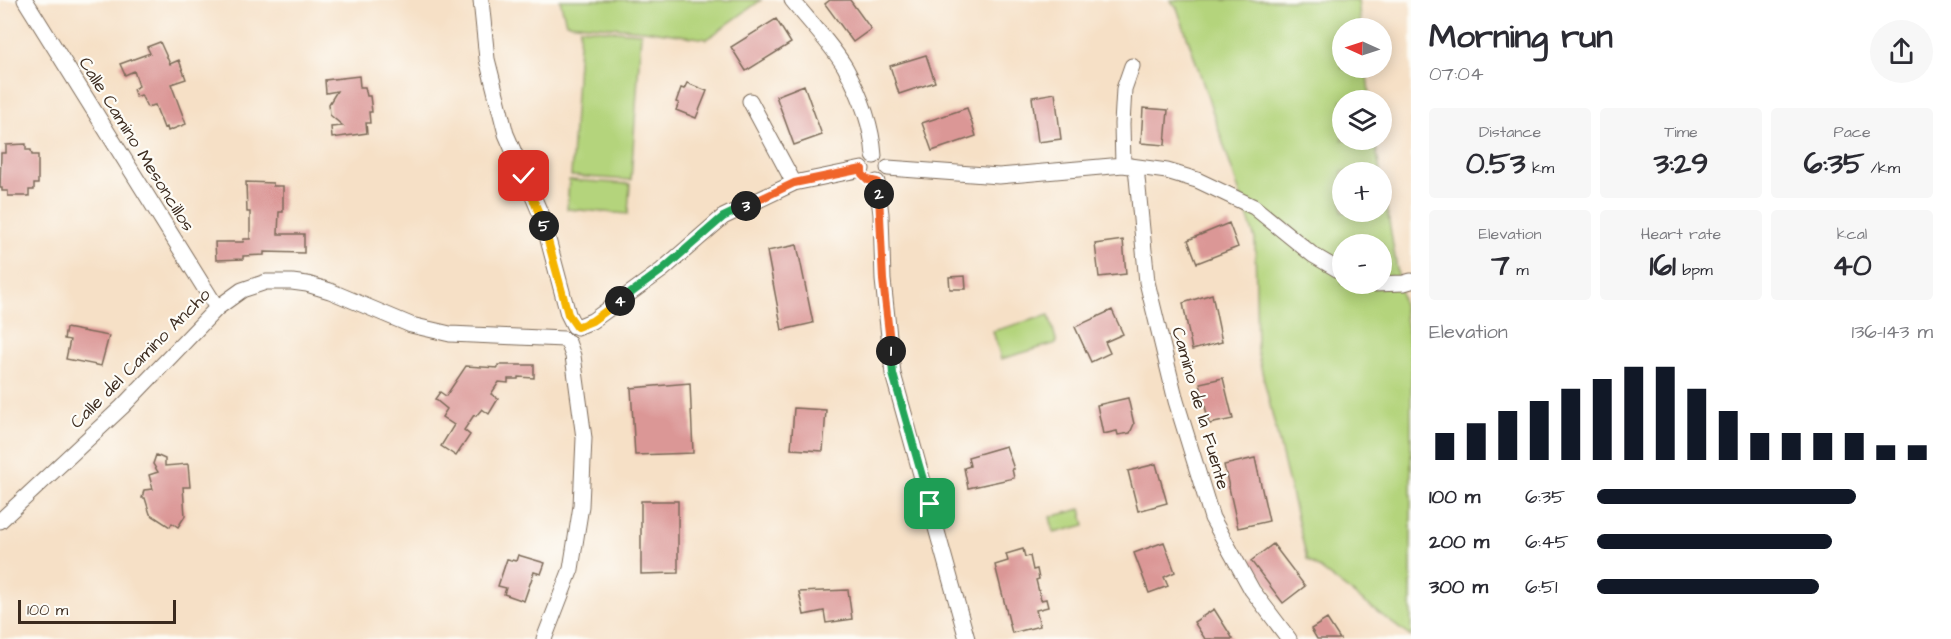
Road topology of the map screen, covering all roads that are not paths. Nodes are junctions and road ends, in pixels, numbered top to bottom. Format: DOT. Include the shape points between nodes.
graph roads {
  1 [pos="25,0"];
  2 [pos="481,0"];
  3 [pos="792,0"];
  4 [pos="1132,66"];
  5 [pos="750,101"];
  6 [pos="874,156"];
  7 [pos="1129,166"];
  8 [pos="888,168"];
  9 [pos="862,169"];
  10 [pos="877,182"];
  11 [pos="794,183"];
  12 [pos="1332,266"];
  13 [pos="1411,281"];
  14 [pos="1392,283"];
  15 [pos="217,308"];
  16 [pos="571,334"];
  17 [pos="0,521"];
  18 [pos="544,639"];
  19 [pos="967,639"];
  20 [pos="1289,639"];
  1 -- 15 [label="street, Calle Camino Mesoncillos"];
  2 -- 16 [label="street" via="487,59 506,134 542,217"];
  3 -- 6 [label="street" via="844,65 860,99"];
  4 -- 7 [label="street, Camino de la Fuente" via="1124,89 1122,124"];
  5 -- 11 [label="street"];
  6 -- 8 [label="street" via="882,158"];
  6 -- 9 [label="street" via="865,160"];
  7 -- 8 [label="street" via="999,176"];
  7 -- 12 [label="street" via="1197,180 1254,207"];
  7 -- 20 [label="street, Camino de la Fuente" via="1147,282 1176,401 1212,518 1252,590"];
  8 -- 10 [label="street" via="885,177"];
  9 -- 10 [label="street" via="868,180"];
  9 -- 11 [label="street"];
  10 -- 19 [label="street" via="893,374"];
  11 -- 16 [label="street" via="723,217 662,270"];
  13 -- 14 [label="street"];
  15 -- 16 [label="street, Calle del Camino Ancho" via="242,290 266,282 292,282 330,291 411,325 450,334"];
  15 -- 17 [label="street, Calle del Camino Ancho" via="122,407"];
  16 -- 18 [label="street" via="584,438 581,506 571,569"];
}
